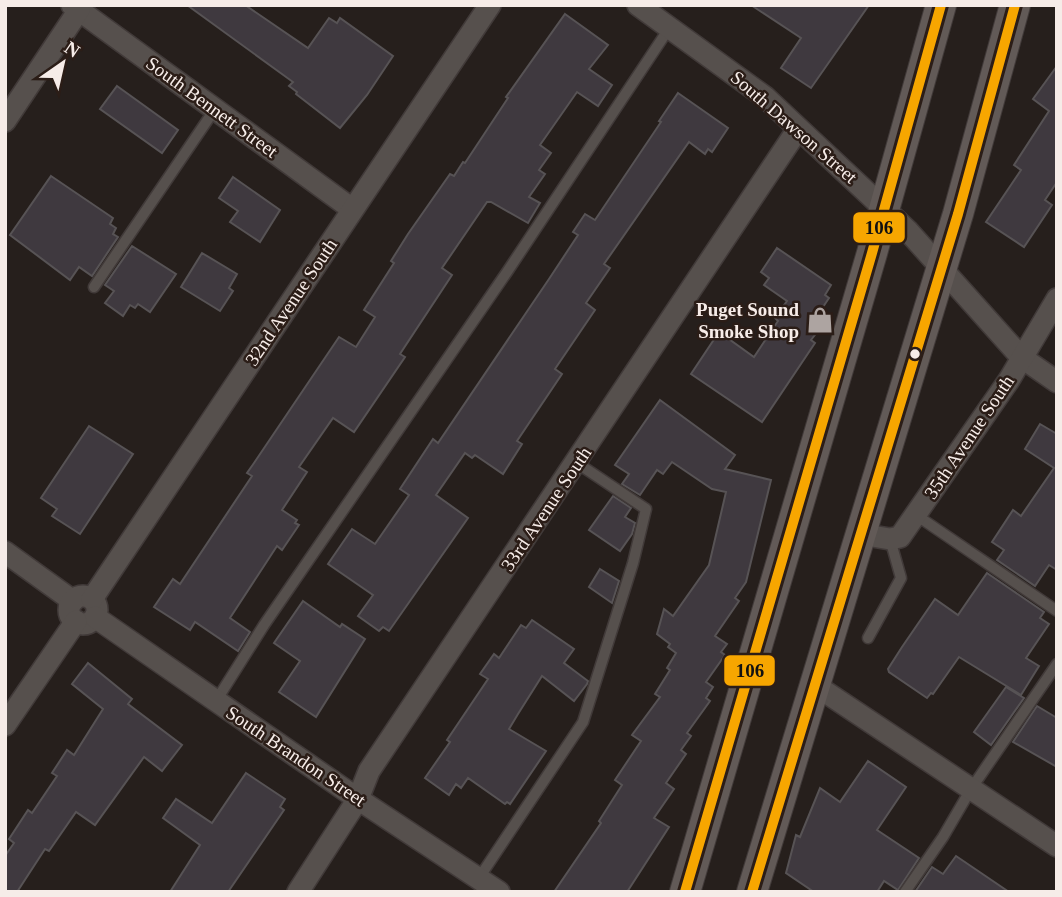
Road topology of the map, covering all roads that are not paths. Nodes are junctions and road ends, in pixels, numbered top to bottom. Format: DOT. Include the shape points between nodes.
graph roads {
  1 [pos="490,5"];
  2 [pos="638,5"];
  3 [pos="941,5"];
  4 [pos="1015,5"];
  5 [pos="76,8"];
  6 [pos="670,27"];
  7 [pos="215,109"];
  8 [pos="5,121"];
  9 [pos="798,129"];
  10 [pos="884,208"];
  11 [pos="352,209"];
  12 [pos="941,267"];
  13 [pos="94,287"];
  14 [pos="1057,299"];
  15 [pos="1021,357"];
  16 [pos="1057,382"];
  17 [pos="577,463"];
  18 [pos="916,515"];
  19 [pos="860,534"];
  20 [pos="890,539"];
  21 [pos="5,552"];
  22 [pos="84,610"];
  23 [pos="1057,611"];
  24 [pos="868,639"];
  25 [pos="1057,664"];
  26 [pos="814,684"];
  27 [pos="216,701"];
  28 [pos="5,725"];
  29 [pos="971,789"];
  30 [pos="358,799"];
  31 [pos="1057,846"];
  32 [pos="479,878"];
  33 [pos="298,892"];
  34 [pos="499,892"];
  35 [pos="685,892"];
  36 [pos="752,892"];
  37 [pos="905,892"];
  1 -- 11 [label="street, 32nd Avenue South"];
  2 -- 6 [label="street, South Dawson Street"];
  3 -- 10 [label="main road"];
  4 -- 12 [label="main road"];
  5 -- 7 [label="street, South Bennett Street"];
  5 -- 8 [label="street"];
  6 -- 9 [label="street, South Dawson Street" via="765,97"];
  6 -- 27 [label="lane"];
  7 -- 11 [label="street, South Bennett Street"];
  7 -- 13 [label="lane"];
  9 -- 10 [label="street, South Dawson Street"];
  9 -- 17 [label="street, 33rd Avenue South"];
  10 -- 12 [label="street, South Dawson Street"];
  10 -- 35 [label="main road"];
  11 -- 22 [label="street, 32nd Avenue South"];
  12 -- 15 [label="street, South Dawson Street"];
  12 -- 19 [label="main road"];
  14 -- 15 [label="street, 35th Avenue South"];
  15 -- 16 [label="street, South Dawson Street"];
  15 -- 18 [label="street, 35th Avenue South"];
  17 -- 30 [label="street, 33rd Avenue South" via="369,771"];
  17 -- 32 [label="lane" via="646,509 643,523 583,722"];
  18 -- 20 [label="street, 35th Avenue South" via="900,537"];
  18 -- 23 [label="lane"];
  19 -- 20 [label="street"];
  19 -- 26 [label="main road"];
  20 -- 24 [label="lane" via="901,578"];
  21 -- 22 [label="street, South Brandon Street"];
  22 -- 27 [label="street, South Brandon Street"];
  22 -- 28 [label="street, 32nd Avenue South"];
  25 -- 29 [label="lane"];
  26 -- 29 [label="street"];
  26 -- 36 [label="main road"];
  27 -- 30 [label="street, South Brandon Street"];
  29 -- 31 [label="street"];
  29 -- 37 [label="lane"];
  30 -- 32 [label="street, South Brandon Street"];
  30 -- 33 [label="street, 33rd Avenue South"];
  32 -- 34 [label="street, South Brandon Street"];
}
